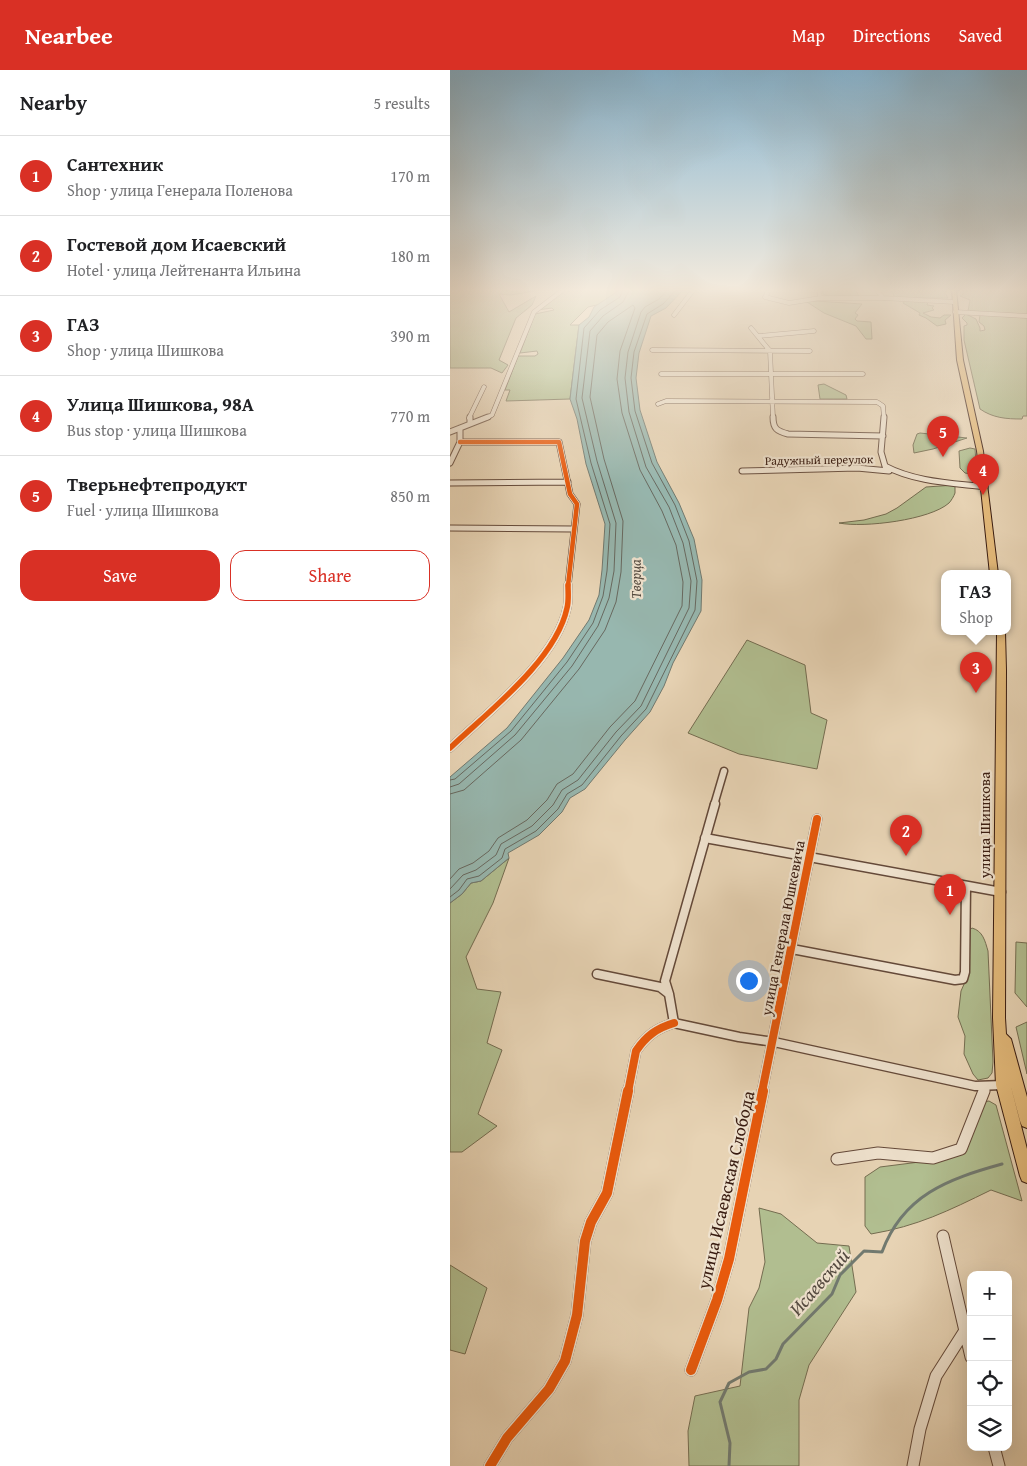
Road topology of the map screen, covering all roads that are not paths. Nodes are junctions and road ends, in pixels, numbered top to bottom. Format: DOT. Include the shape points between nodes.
graph roads {
  1 [pos="517,354"];
  2 [pos="770,354"];
  3 [pos="959,354"];
  4 [pos="661,374"];
  5 [pos="863,374"];
  6 [pos="772,375"];
  7 [pos="484,387"];
  8 [pos="772,402"];
  9 [pos="658,404"];
  10 [pos="470,424"];
  11 [pos="460,428"];
  12 [pos="450,432"];
  13 [pos="883,436"];
  14 [pos="460,442"];
  15 [pos="450,463"];
  16 [pos="742,471"];
  17 [pos="896,472"];
  18 [pos="568,482"];
  19 [pos="450,483"];
  20 [pos="985,487"];
  21 [pos="450,528"];
  22 [pos="573,529"];
  23 [pos="994,570"];
  24 [pos="1000,635"];
  25 [pos="450,748"];
  26 [pos="724,771"];
  27 [pos="817,820"];
  28 [pos="706,838"];
  29 [pos="810,857"];
  30 [pos="966,886"];
  31 [pos="1000,892"];
  32 [pos="792,949"];
  33 [pos="597,974"];
  34 [pos="669,994"];
  35 [pos="999,1018"];
  36 [pos="674,1023"];
  37 [pos="774,1042"];
  38 [pos="1003,1085"];
  39 [pos="986,1086"];
  40 [pos="1027,1121"];
  41 [pos="837,1159"];
  42 [pos="1027,1176"];
  43 [pos="943,1236"];
  44 [pos="964,1332"];
  45 [pos="967,1343"];
  46 [pos="691,1370"];
  47 [pos="995,1451"];
  48 [pos="490,1466"];
  49 [pos="913,1466"];
  50 [pos="999,1466"];
  1 -- 10 [label="street" via="492,415"];
  2 -- 6 [label="street"];
  3 -- 20 [label="main road"];
  4 -- 6 [label="street"];
  5 -- 6 [label="street"];
  6 -- 8 [label="street"];
  7 -- 10 [label="street" via="469,419"];
  8 -- 9 [label="street" via="666,401"];
  8 -- 13 [label="street" via="773,426 780,432 791,435"];
  8 -- 13 [label="street" via="879,403 885,416"];
  10 -- 11 [label="street"];
  11 -- 12 [label="street"];
  11 -- 14 [label="street"];
  13 -- 17 [label="street" via="882,461"];
  14 -- 15 [label="street"];
  14 -- 18 [label="street" via="559,442"];
  16 -- 17 [label="street, Радужный переулок" via="857,468"];
  17 -- 20 [label="street, Радужный переулок"];
  18 -- 19 [label="street"];
  18 -- 22 [label="street" via="570,494 577,504"];
  20 -- 23 [label="main road"];
  21 -- 22 [label="street"];
  22 -- 25 [label="street" via="567,608 554,640 529,673"];
  24 -- 31 [label="main road, улица Шишкова"];
  26 -- 28 [label="street"];
  27 -- 29 [label="street, улица Генерала Юшкевича"];
  28 -- 29 [label="street"];
  28 -- 34 [label="street" via="665,982"];
  29 -- 30 [label="street"];
  29 -- 32 [label="street, улица Генерала Юшкевича"];
  30 -- 31 [label="street"];
  30 -- 32 [label="street" via="965,972 962,979"];
  31 -- 35 [label="main road, улица Шишкова"];
  32 -- 37 [label="street, улица Генерала Юшкевича"];
  33 -- 34 [label="street" via="660,987"];
  34 -- 36 [label="street"];
  35 -- 38 [label="main road, улица Шишкова"];
  35 -- 40 [label="main road, улица Шишкова"];
  36 -- 37 [label="street" via="739,1038"];
  36 -- 48 [label="street" via="648,1033 636,1050 608,1193 595,1214 585,1241 580,1297 564,1362 551,1384 512,1430"];
  37 -- 39 [label="street"];
  37 -- 46 [label="street, улица Исаевская Слобода" via="729,1259"];
  38 -- 39 [label="street"];
  38 -- 42 [label="main road, улица Шишкова"];
  39 -- 41 [label="street" via="960,1149 933,1158 878,1153"];
  43 -- 44 [label="street"];
  44 -- 45 [label="street"];
  44 -- 49 [label="street" via="936,1376"];
  47 -- 50 [label="street"];
}
